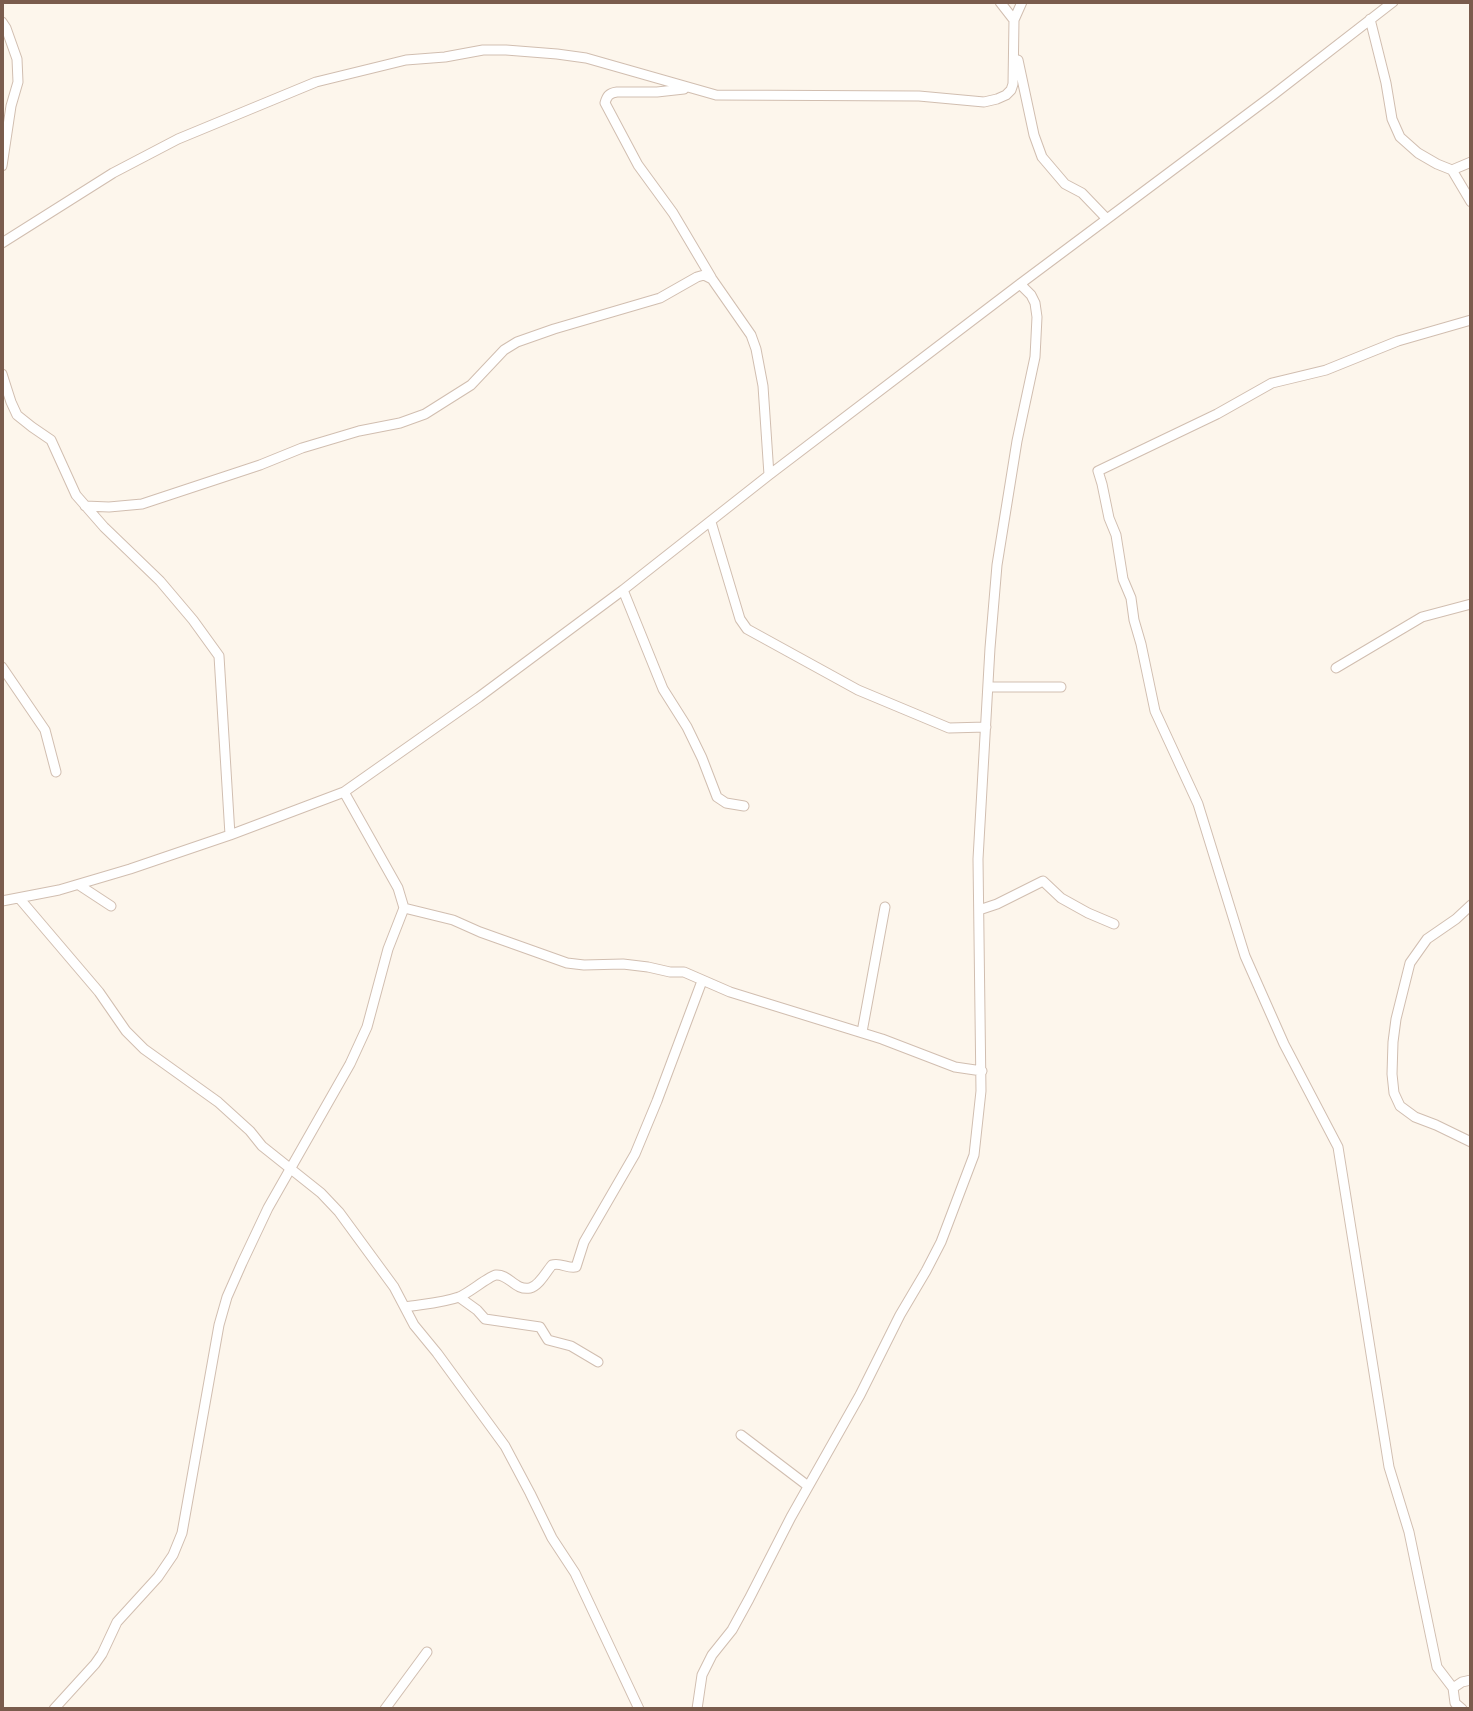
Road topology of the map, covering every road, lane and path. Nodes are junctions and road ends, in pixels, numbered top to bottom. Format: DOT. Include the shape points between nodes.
graph roads {
  1 [pos="1000,2"];
  2 [pos="1022,2"];
  3 [pos="1393,2"];
  4 [pos="1370,19"];
  5 [pos="1014,20"];
  6 [pos="2,22"];
  7 [pos="1014,42"];
  8 [pos="691,88"];
  9 [pos="1011,89"];
  10 [pos="1024,90"];
  11 [pos="1471,162"];
  12 [pos="2,166"];
  13 [pos="1452,170"];
  14 [pos="1471,202"];
  15 [pos="1107,219"];
  16 [pos="2,243"];
  17 [pos="712,279"];
  18 [pos="1020,284"];
  19 [pos="1471,320"];
  20 [pos="2,374"];
  21 [pos="769,475"];
  22 [pos="85,506"];
  23 [pos="711,522"];
  24 [pos="623,590"];
  25 [pos="1471,604"];
  26 [pos="2,667"];
  27 [pos="1336,668"];
  28 [pos="989,687"];
  29 [pos="1061,687"];
  30 [pos="986,727"];
  31 [pos="56,772"];
  32 [pos="344,792"];
  33 [pos="744,806"];
  34 [pos="230,835"];
  35 [pos="79,885"];
  36 [pos="19,898"];
  37 [pos="2,901"];
  38 [pos="1471,905"];
  39 [pos="111,906"];
  40 [pos="885,907"];
  41 [pos="404,908"];
  42 [pos="979,910"];
  43 [pos="1114,924"];
  44 [pos="702,981"];
  45 [pos="862,1032"];
  46 [pos="982,1071"];
  47 [pos="1471,1142"];
  48 [pos="291,1168"];
  49 [pos="458,1297"];
  50 [pos="405,1307"];
  51 [pos="598,1362"];
  52 [pos="741,1435"];
  53 [pos="808,1486"];
  54 [pos="427,1652"];
  55 [pos="1471,1680"];
  56 [pos="1453,1688"];
  57 [pos="54,1709"];
  58 [pos="385,1709"];
  59 [pos="639,1709"];
  60 [pos="697,1709"];
  61 [pos="1462,1709"];
  1 -- 5 [label="street"];
  2 -- 5 [label="street"];
  3 -- 4 [label="street"];
  4 -- 13 [label="street" via="1400,137 1418,153"];
  4 -- 15 [label="street"];
  5 -- 7 [label="street"];
  6 -- 12 [label="street" via="17,59 18,82"];
  7 -- 9 [label="street"];
  7 -- 10 [label="street"];
  8 -- 9 [label="street" via="716,95 919,96 984,102"];
  8 -- 16 [label="street" via="556,54 483,50 406,60 316,82 178,139 113,173"];
  8 -- 17 [label="street" via="611,93 605,103 638,165"];
  9 -- 10 [label="street"];
  10 -- 15 [label="street" via="1042,157 1065,184 1082,193"];
  11 -- 13 [label="street"];
  13 -- 14 [label="street"];
  15 -- 18 [label="street"];
  17 -- 21 [label="street" via="756,349"];
  17 -- 22 [label="street" via="697,276 660,298 517,342 471,385 425,414 302,448 142,504"];
  18 -- 21 [label="street"];
  18 -- 28 [label="street" via="1035,303 1035,357 997,565"];
  19 -- 56 [label="street" via="1398,341 1326,370 1272,383 1098,471 1154,711 1198,804 1244,956 1338,1147 1389,1467 1409,1532 1437,1667"];
  20 -- 22 [label="street" via="18,415 51,440"];
  21 -- 23 [label="street"];
  22 -- 34 [label="street" via="160,581 219,656"];
  23 -- 24 [label="street"];
  23 -- 30 [label="street" via="747,629 858,690 949,728"];
  24 -- 32 [label="street"];
  24 -- 33 [label="street" via="663,689 687,727 717,797"];
  25 -- 27 [label="street" via="1422,617"];
  26 -- 31 [label="street" via="45,730"];
  28 -- 29 [label="street"];
  28 -- 30 [label="street"];
  30 -- 42 [label="street"];
  32 -- 34 [label="street"];
  32 -- 41 [label="street" via="398,888"];
  34 -- 35 [label="street"];
  35 -- 36 [label="street"];
  35 -- 39 [label="street"];
  36 -- 37 [label="street"];
  36 -- 48 [label="street" via="144,1049 218,1102"];
  38 -- 47 [label="street" via="1427,939 1410,963 1392,1042 1394,1093 1400,1106"];
  40 -- 45 [label="street"];
  41 -- 44 [label="street" via="453,920 567,962 684,972"];
  41 -- 48 [label="street" via="368,1027"];
  42 -- 43 [label="street" via="1043,881 1061,898"];
  42 -- 46 [label="street"];
  44 -- 45 [label="street"];
  44 -- 49 [label="street" via="635,1154 583,1242 576,1267 552,1265 527,1289 502,1275 491,1276"];
  45 -- 46 [label="street" via="955,1067"];
  46 -- 53 [label="street" via="974,1155 941,1242"];
  48 -- 50 [label="street" via="339,1212"];
  48 -- 57 [label="street" via="227,1297 182,1533 173,1555 117,1622 95,1664"];
  49 -- 50 [label="street"];
  49 -- 51 [label="street" via="485,1319 540,1327 548,1340"];
  50 -- 59 [label="street" via="505,1446 575,1573"];
  52 -- 53 [label="street"];
  53 -- 60 [label="street" via="732,1630 702,1675"];
  54 -- 58 [label="street"];
  55 -- 56 [label="street"];
  56 -- 61 [label="street" via="1455,1703"];
}
